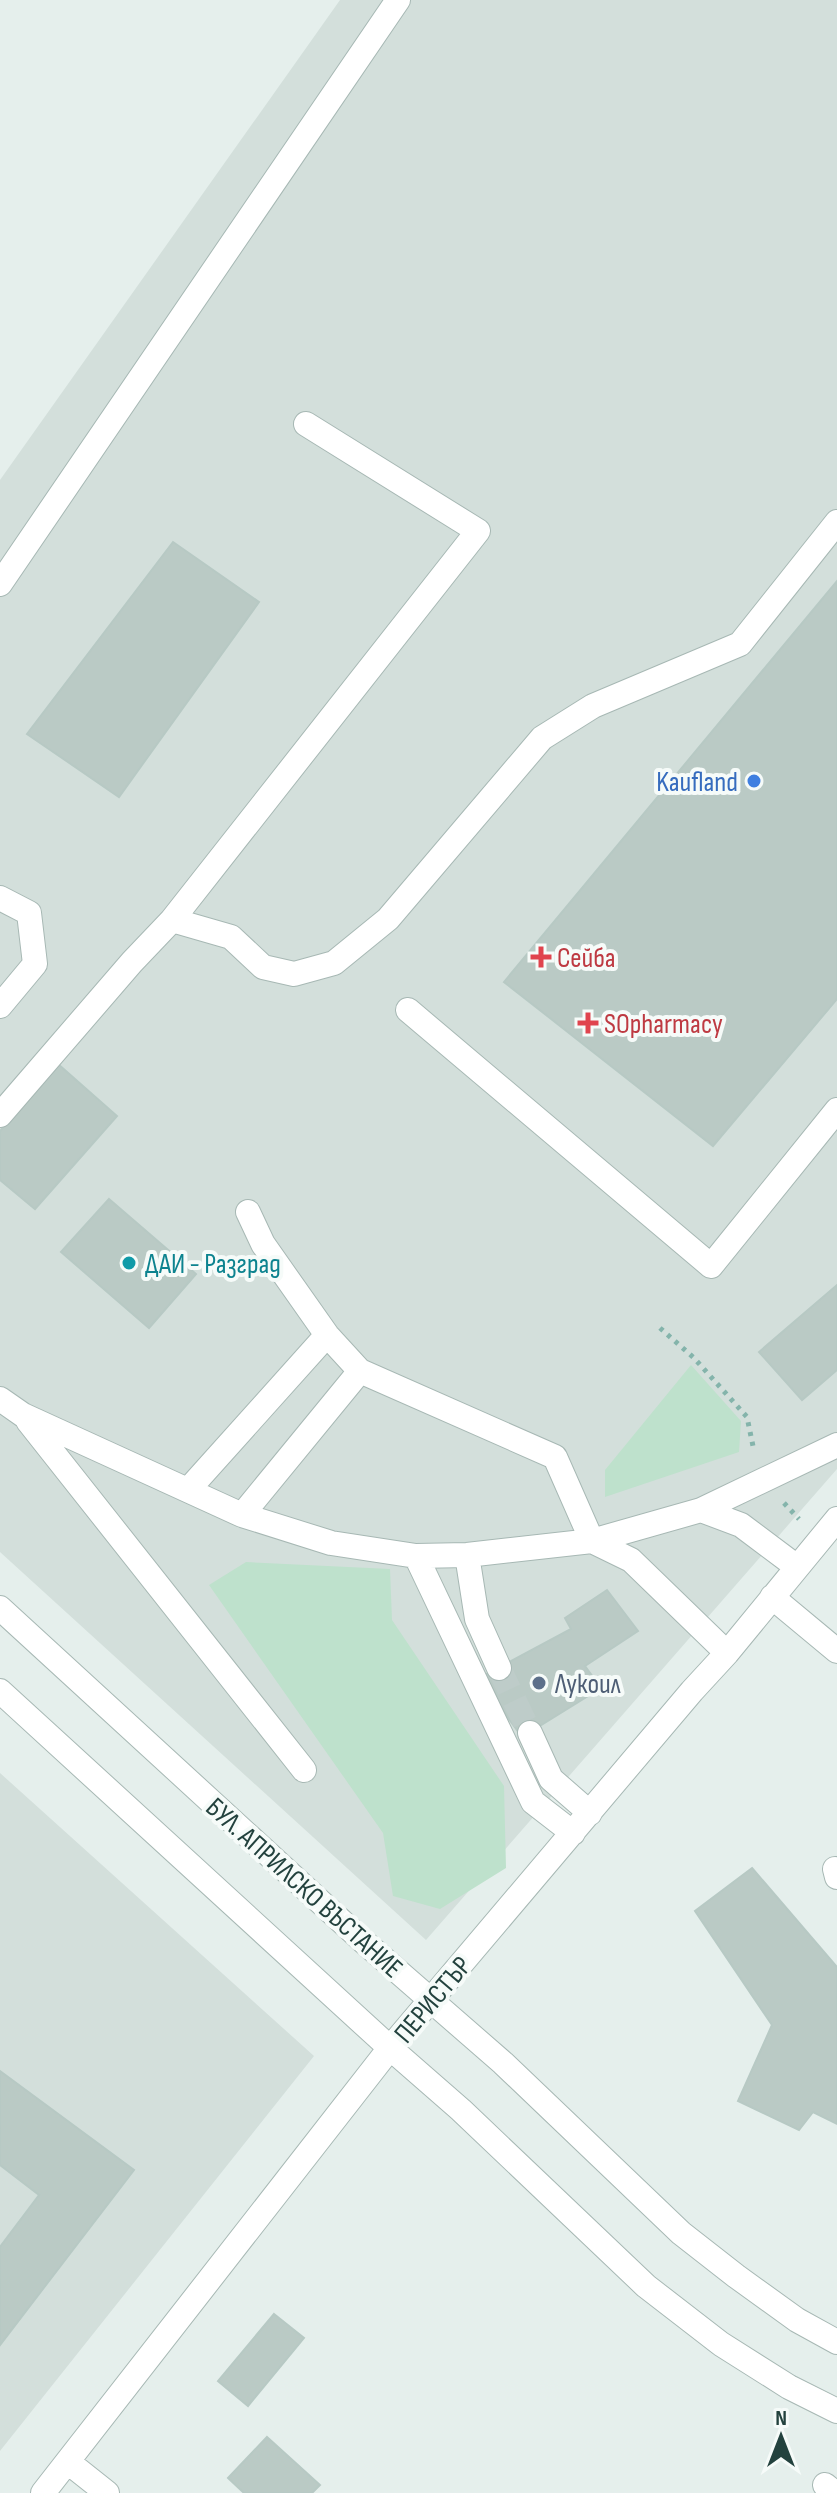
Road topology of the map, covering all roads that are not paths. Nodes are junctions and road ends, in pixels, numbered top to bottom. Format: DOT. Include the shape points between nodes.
graph roads {
  1 [pos="398,0"];
  2 [pos="306,424"];
  3 [pos="837,522"];
  4 [pos="0,584"];
  5 [pos="0,898"];
  6 [pos="172,920"];
  7 [pos="0,1006"];
  8 [pos="408,1010"];
  9 [pos="837,1110"];
  10 [pos="0,1115"];
  11 [pos="248,1212"];
  12 [pos="327,1335"];
  13 [pos="360,1371"];
  14 [pos="0,1399"];
  15 [pos="23,1415"];
  16 [pos="837,1445"];
  17 [pos="188,1490"];
  18 [pos="701,1510"];
  19 [pos="242,1515"];
  20 [pos="837,1519"];
  21 [pos="592,1541"];
  22 [pos="467,1555"];
  23 [pos="416,1556"];
  24 [pos="797,1567"];
  25 [pos="772,1597"];
  26 [pos="0,1608"];
  27 [pos="837,1651"];
  28 [pos="727,1653"];
  29 [pos="499,1668"];
  30 [pos="0,1691"];
  31 [pos="530,1733"];
  32 [pos="304,1770"];
  33 [pos="590,1813"];
  34 [pos="573,1833"];
  35 [pos="433,2000"];
  36 [pos="390,2048"];
  37 [pos="837,2342"];
  38 [pos="837,2411"];
  39 [pos="68,2462"];
  40 [pos="43,2493"];
  41 [pos="107,2493"];
  1 -- 4 [label="street"];
  2 -- 6 [label="street" via="478,531"];
  3 -- 6 [label="street" via="740,644 593,706 542,738 388,919 334,963 294,974 263,967 231,937"];
  5 -- 7 [label="street" via="29,913 35,964"];
  6 -- 10 [label="street"];
  8 -- 9 [label="street" via="711,1266"];
  11 -- 12 [label="street" via="263,1244"];
  12 -- 13 [label="street"];
  12 -- 17 [label="street"];
  13 -- 19 [label="street"];
  13 -- 21 [label="street" via="555,1457"];
  14 -- 15 [label="street"];
  15 -- 17 [label="street"];
  15 -- 32 [label="street"];
  16 -- 18 [label="street"];
  17 -- 19 [label="street"];
  18 -- 21 [label="street"];
  18 -- 24 [label="street" via="741,1525"];
  19 -- 23 [label="street" via="331,1543"];
  20 -- 24 [label="street, ПЕРИСТЪР"];
  21 -- 22 [label="street"];
  21 -- 28 [label="street" via="631,1560"];
  22 -- 23 [label="street"];
  22 -- 29 [label="street" via="477,1619"];
  23 -- 34 [label="street" via="533,1802"];
  24 -- 25 [label="street, ПЕРИСТЪР"];
  25 -- 27 [label="street"];
  25 -- 28 [label="street, ПЕРИСТЪР"];
  26 -- 35 [label="street, БУЛ. АПРИЛСКО ВЪСТАНИЕ"];
  28 -- 33 [label="street, ПЕРИСТЪР"];
  30 -- 36 [label="street"];
  31 -- 33 [label="street" via="551,1779"];
  33 -- 34 [label="street, ПЕРИСТЪР"];
  34 -- 35 [label="street, ПЕРИСТЪР"];
  35 -- 36 [label="street, ПЕРИСТЪР"];
  35 -- 37 [label="street, БУЛ. АПРИЛСКО ВЪСТАНИЕ" via="681,2233 785,2311"];
  36 -- 38 [label="street" via="646,2286 721,2344"];
  36 -- 39 [label="street, ПЕРИСТЪР"];
  39 -- 40 [label="street, ПЕРИСТЪР"];
  39 -- 41 [label="street"];
}
